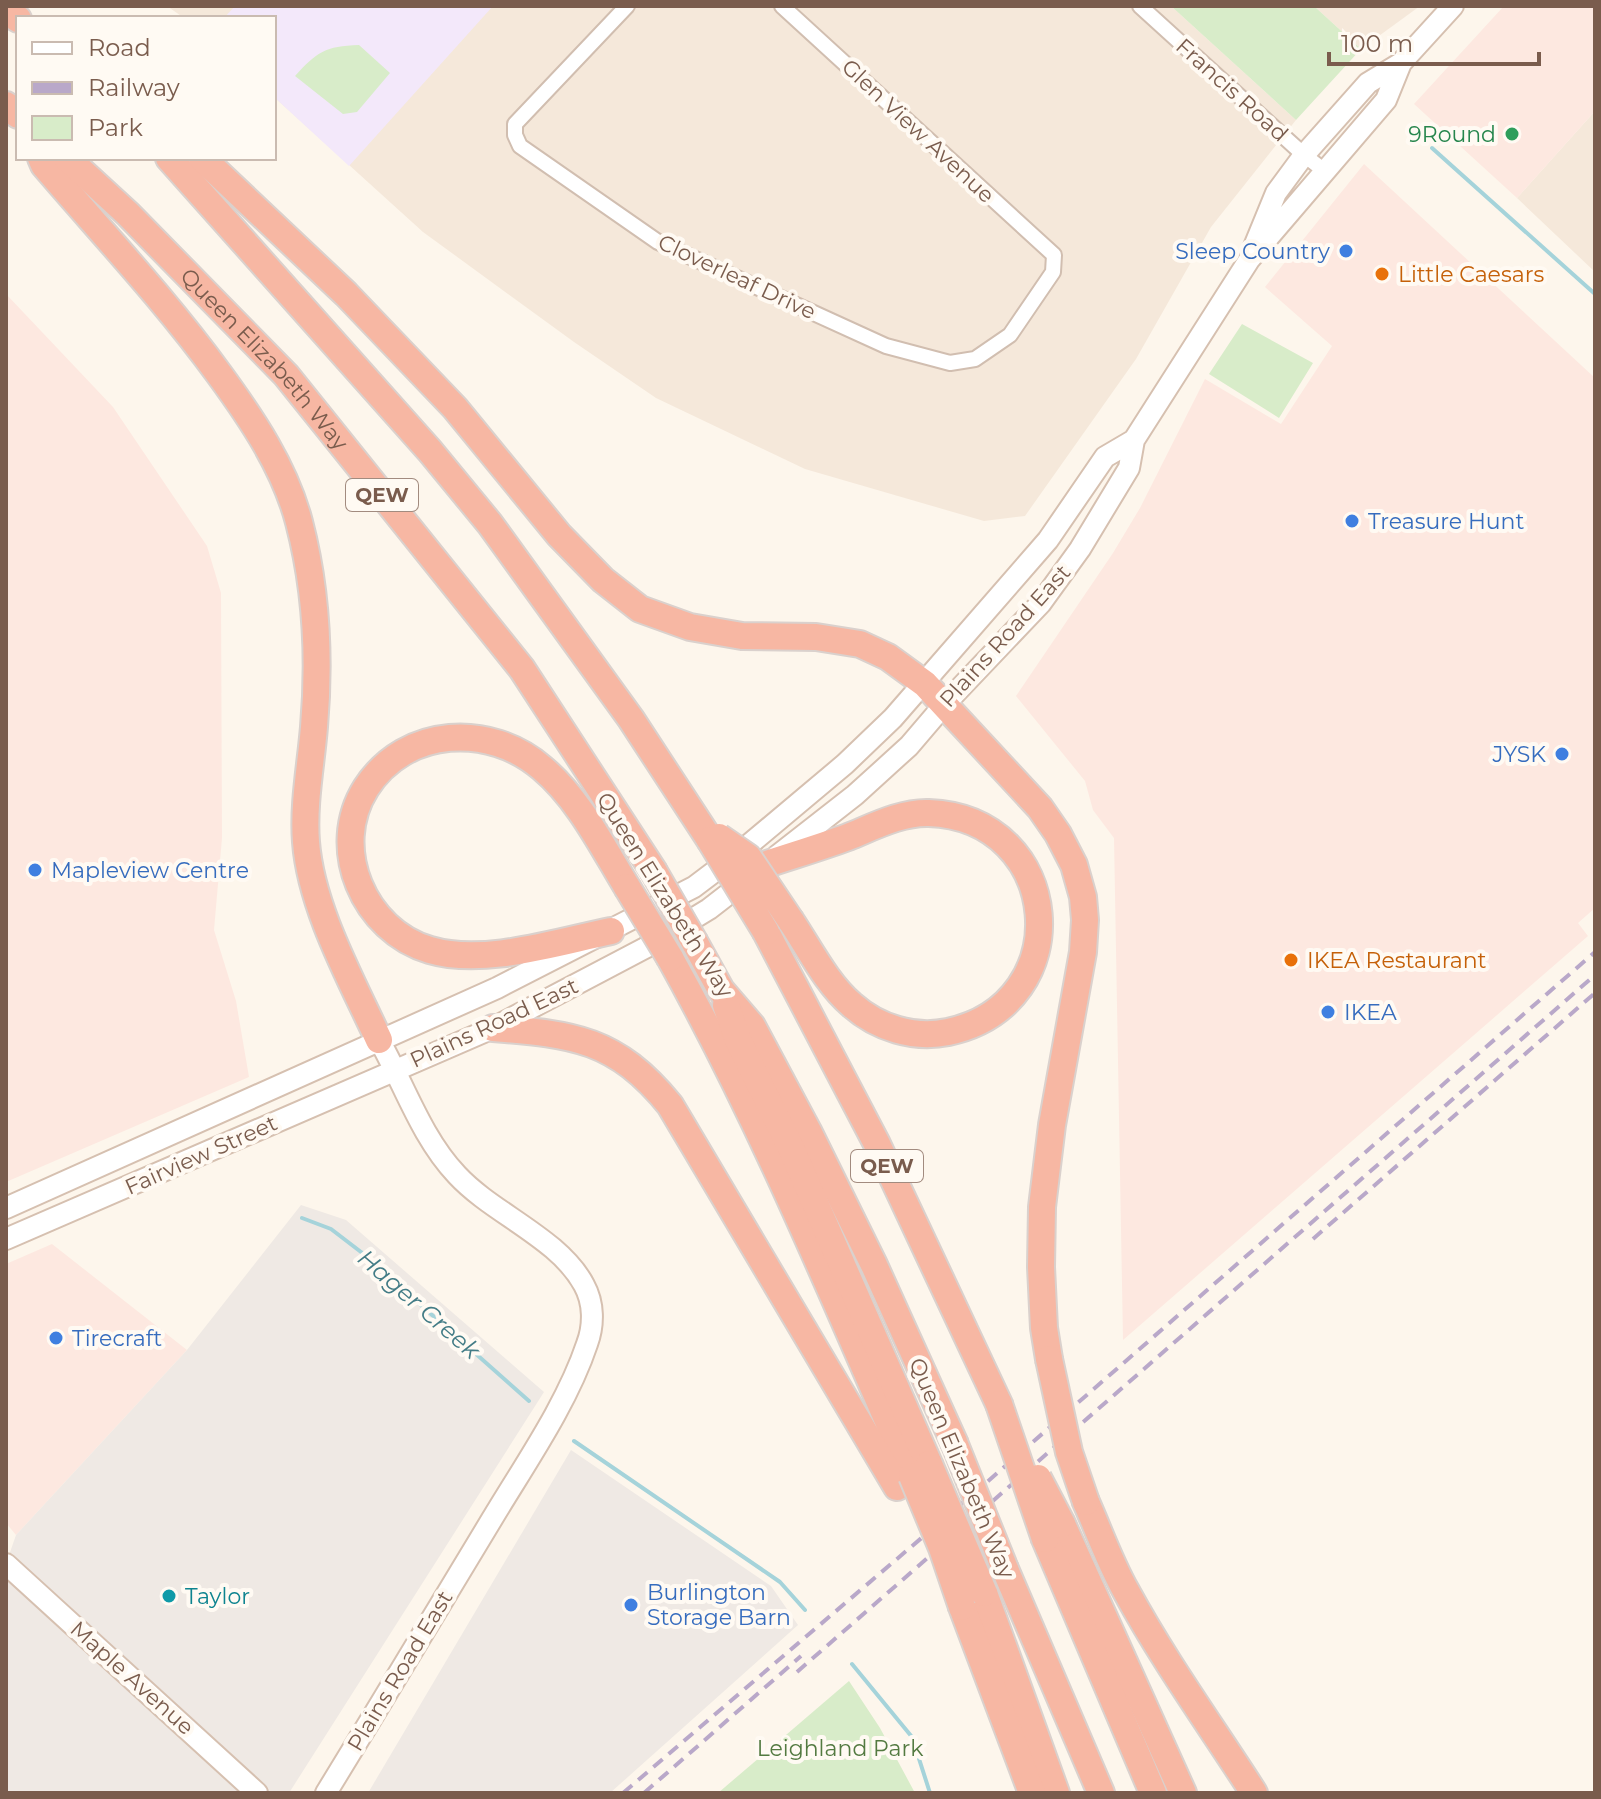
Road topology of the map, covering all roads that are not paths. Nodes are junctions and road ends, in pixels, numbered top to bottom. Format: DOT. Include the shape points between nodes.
graph roads {
  1 [pos="627,6"];
  2 [pos="782,6"];
  3 [pos="1140,6"];
  4 [pos="1453,6"];
  5 [pos="1401,63"];
  6 [pos="1304,155"];
  7 [pos="42,160"];
  8 [pos="69,160"];
  9 [pos="171,160"];
  10 [pos="204,160"];
  11 [pos="1326,172"];
  12 [pos="1054,255"];
  13 [pos="1249,260"];
  14 [pos="1134,440"];
  15 [pos="925,684"];
  16 [pos="944,705"];
  17 [pos="709,833"];
  18 [pos="767,864"];
  19 [pos="611,931"];
  20 [pos="721,990"];
  21 [pos="493,1028"];
  22 [pos="379,1040"];
  23 [pos="395,1069"];
  24 [pos="6,1208"];
  25 [pos="6,1239"];
  26 [pos="913,1476"];
  27 [pos="1053,1531"];
  28 [pos="6,1564"];
  29 [pos="973,1600"];
  30 [pos="257,1793"];
  31 [pos="326,1793"];
  32 [pos="1032,1793"];
  33 [pos="1056,1793"];
  34 [pos="1101,1793"];
  35 [pos="1153,1793"];
  36 [pos="1183,1793"];
  37 [pos="1254,1793"];
  1 -- 12 [label="street, Cloverleaf Drive" via="515,124 515,135 520,146 658,242 886,346 950,363 975,359 1010,335 1053,272"];
  2 -- 12 [label="street, Glen View Avenue"];
  3 -- 6 [label="street, Francis Road"];
  4 -- 5 [label="main road, Plains Road East"];
  5 -- 6 [label="main road, Plains Road East" via="1368,83"];
  5 -- 11 [label="main road, Plains Road East" via="1386,100"];
  6 -- 11 [label="street, Francis Road"];
  6 -- 13 [label="main road, Plains Road East" via="1276,193"];
  7 -- 22 [label="highway" via="184,326 238,400 283,476 310,569 318,638 306,838 310,876"];
  8 -- 20 [label="highway, Queen Elizabeth Way / QEW, bridge" via="286,375 522,669 653,870"];
  9 -- 17 [label="highway, QEW" via="490,524"];
  10 -- 15 [label="highway" via="346,294 455,408 559,535 640,609 690,627 742,636 816,637 860,644"];
  11 -- 13 [label="main road, Plains Road East"];
  13 -- 14 [label="main road, Plains Road East"];
  14 -- 15 [label="main road, Plains Road East" via="1105,457 1048,540"];
  14 -- 16 [label="main road, Plains Road East" via="1129,468 1080,549 1041,603"];
  15 -- 16 [label="highway"];
  15 -- 19 [label="main road, Plains Road East" via="845,764 739,853 694,887"];
  16 -- 18 [label="main road, Plains Road East" via="855,795"];
  16 -- 37 [label="highway, bridge" via="1040,808 1074,865 1083,897 1083,952 1042,1207 1044,1328 1069,1452 1131,1601"];
  17 -- 18 [label="highway, bridge" via="748,857 851,1004 885,1026 935,1034 968,1027 996,1014 1032,966 1040,919 1034,890 1014,853 992,832 959,816 925,813 885,822"];
  17 -- 27 [label="highway, QEW, bridge" via="877,1144"];
  18 -- 21 [label="main road, Plains Road East" via="709,909 645,948"];
  19 -- 22 [label="main road, Plains Road East"];
  19 -- 26 [label="highway, bridge" via="494,954 449,954 417,945 380,919 360,890 351,843 358,806 376,776 398,756 445,738 486,738 521,752 555,780 582,814 670,958 730,1069"];
  20 -- 26 [label="highway" via="738,1040 791,1148"];
  20 -- 34 [label="highway, Queen Elizabeth Way / QEW, bridge" via="752,1026 874,1265"];
  21 -- 23 [label="main road, Plains Road East"];
  21 -- 26 [label="highway" via="587,1041 624,1059 652,1083"];
  22 -- 23 [label="main road"];
  22 -- 24 [label="main road, Fairview Street"];
  23 -- 25 [label="main road, Fairview Street"];
  23 -- 31 [label="main road, Plains Road East" via="450,1167 569,1266 587,1290 592,1321 569,1386"];
  26 -- 29 [label="highway, bridge"];
  26 -- 29 [label="highway, bridge" via="916,1517"];
  27 -- 35 [label="highway, QEW"];
  27 -- 36 [label="highway"];
  28 -- 30 [label="main road, Maple Avenue"];
  29 -- 32 [label="highway"];
  29 -- 33 [label="highway"];
}
